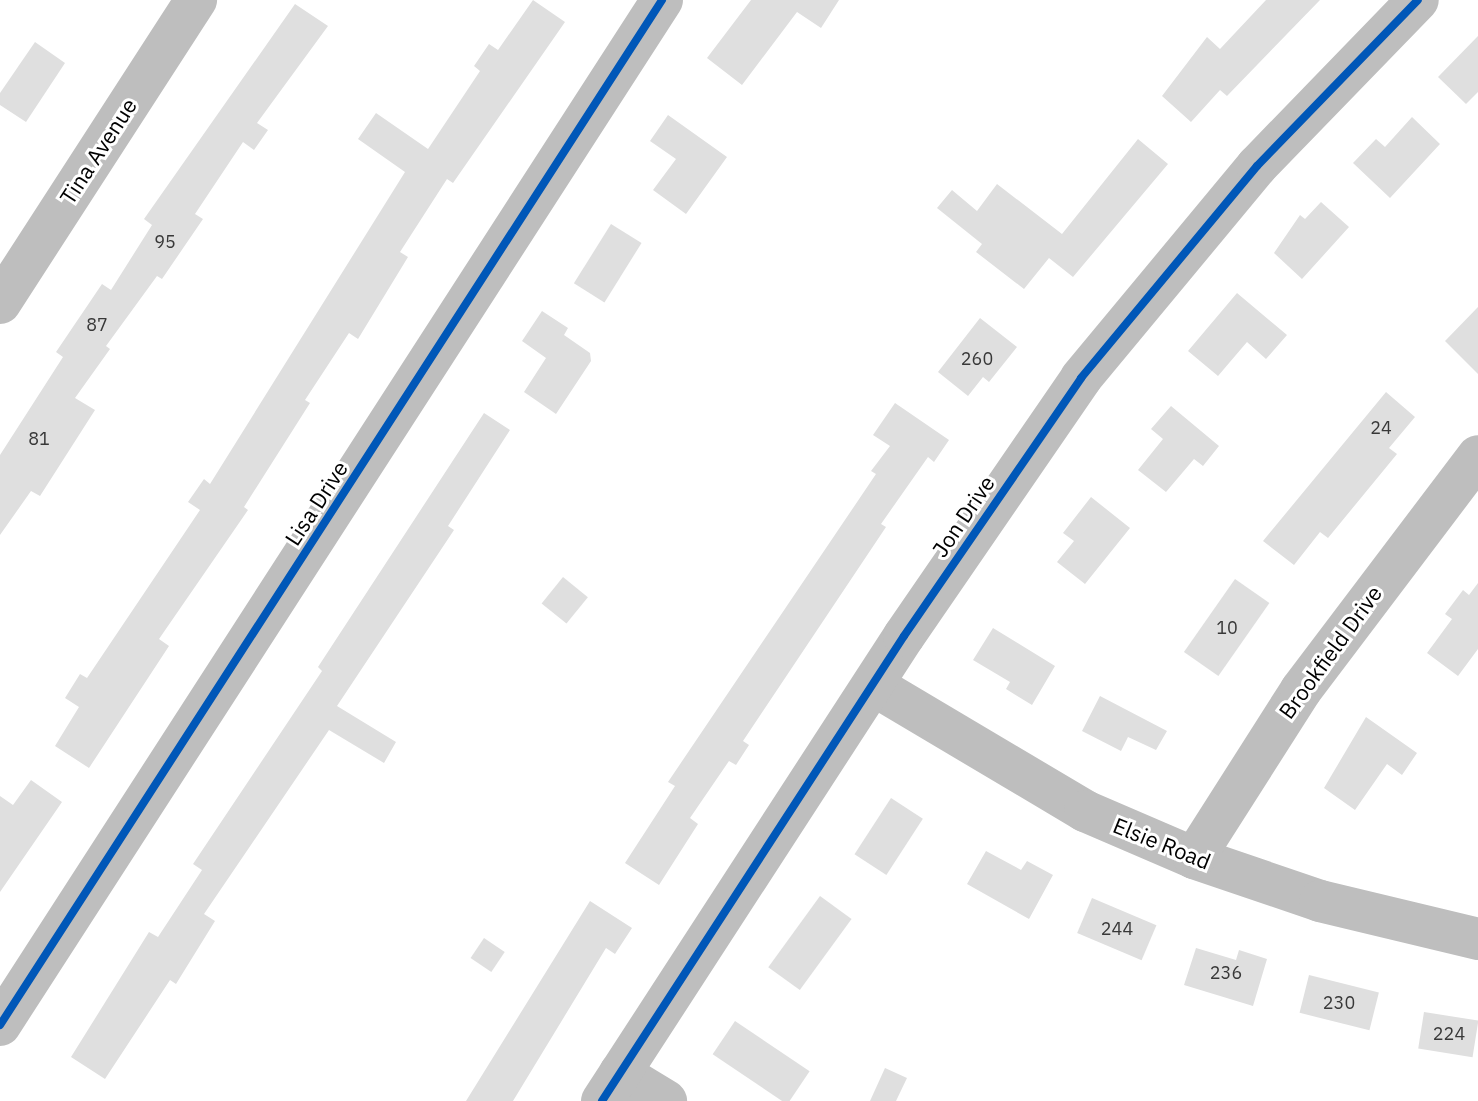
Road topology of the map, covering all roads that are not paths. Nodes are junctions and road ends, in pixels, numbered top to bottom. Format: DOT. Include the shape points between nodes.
graph roads {
  1 [pos="196,0"];
  2 [pos="662,0"];
  3 [pos="1418,0"];
  4 [pos="0,303"];
  5 [pos="1478,456"];
  6 [pos="873,685"];
  7 [pos="1194,858"];
  8 [pos="1478,939"];
  9 [pos="0,1025"];
  10 [pos="611,1087"];
  11 [pos="666,1101"];
  1 -- 4 [label="street, Tina Avenue"];
  2 -- 9 [label="street, Lisa Drive"];
  3 -- 6 [label="street, Jon Drive" via="1298,122 1167,268 1081,378"];
  5 -- 7 [label="street, Brookfield Drive" via="1301,690"];
  6 -- 7 [label="street, Elsie Road" via="1071,804"];
  6 -- 10 [label="street, Jon Drive"];
  7 -- 8 [label="street, Elsie Road" via="1320,901"];
  10 -- 11 [label="street"];
}
